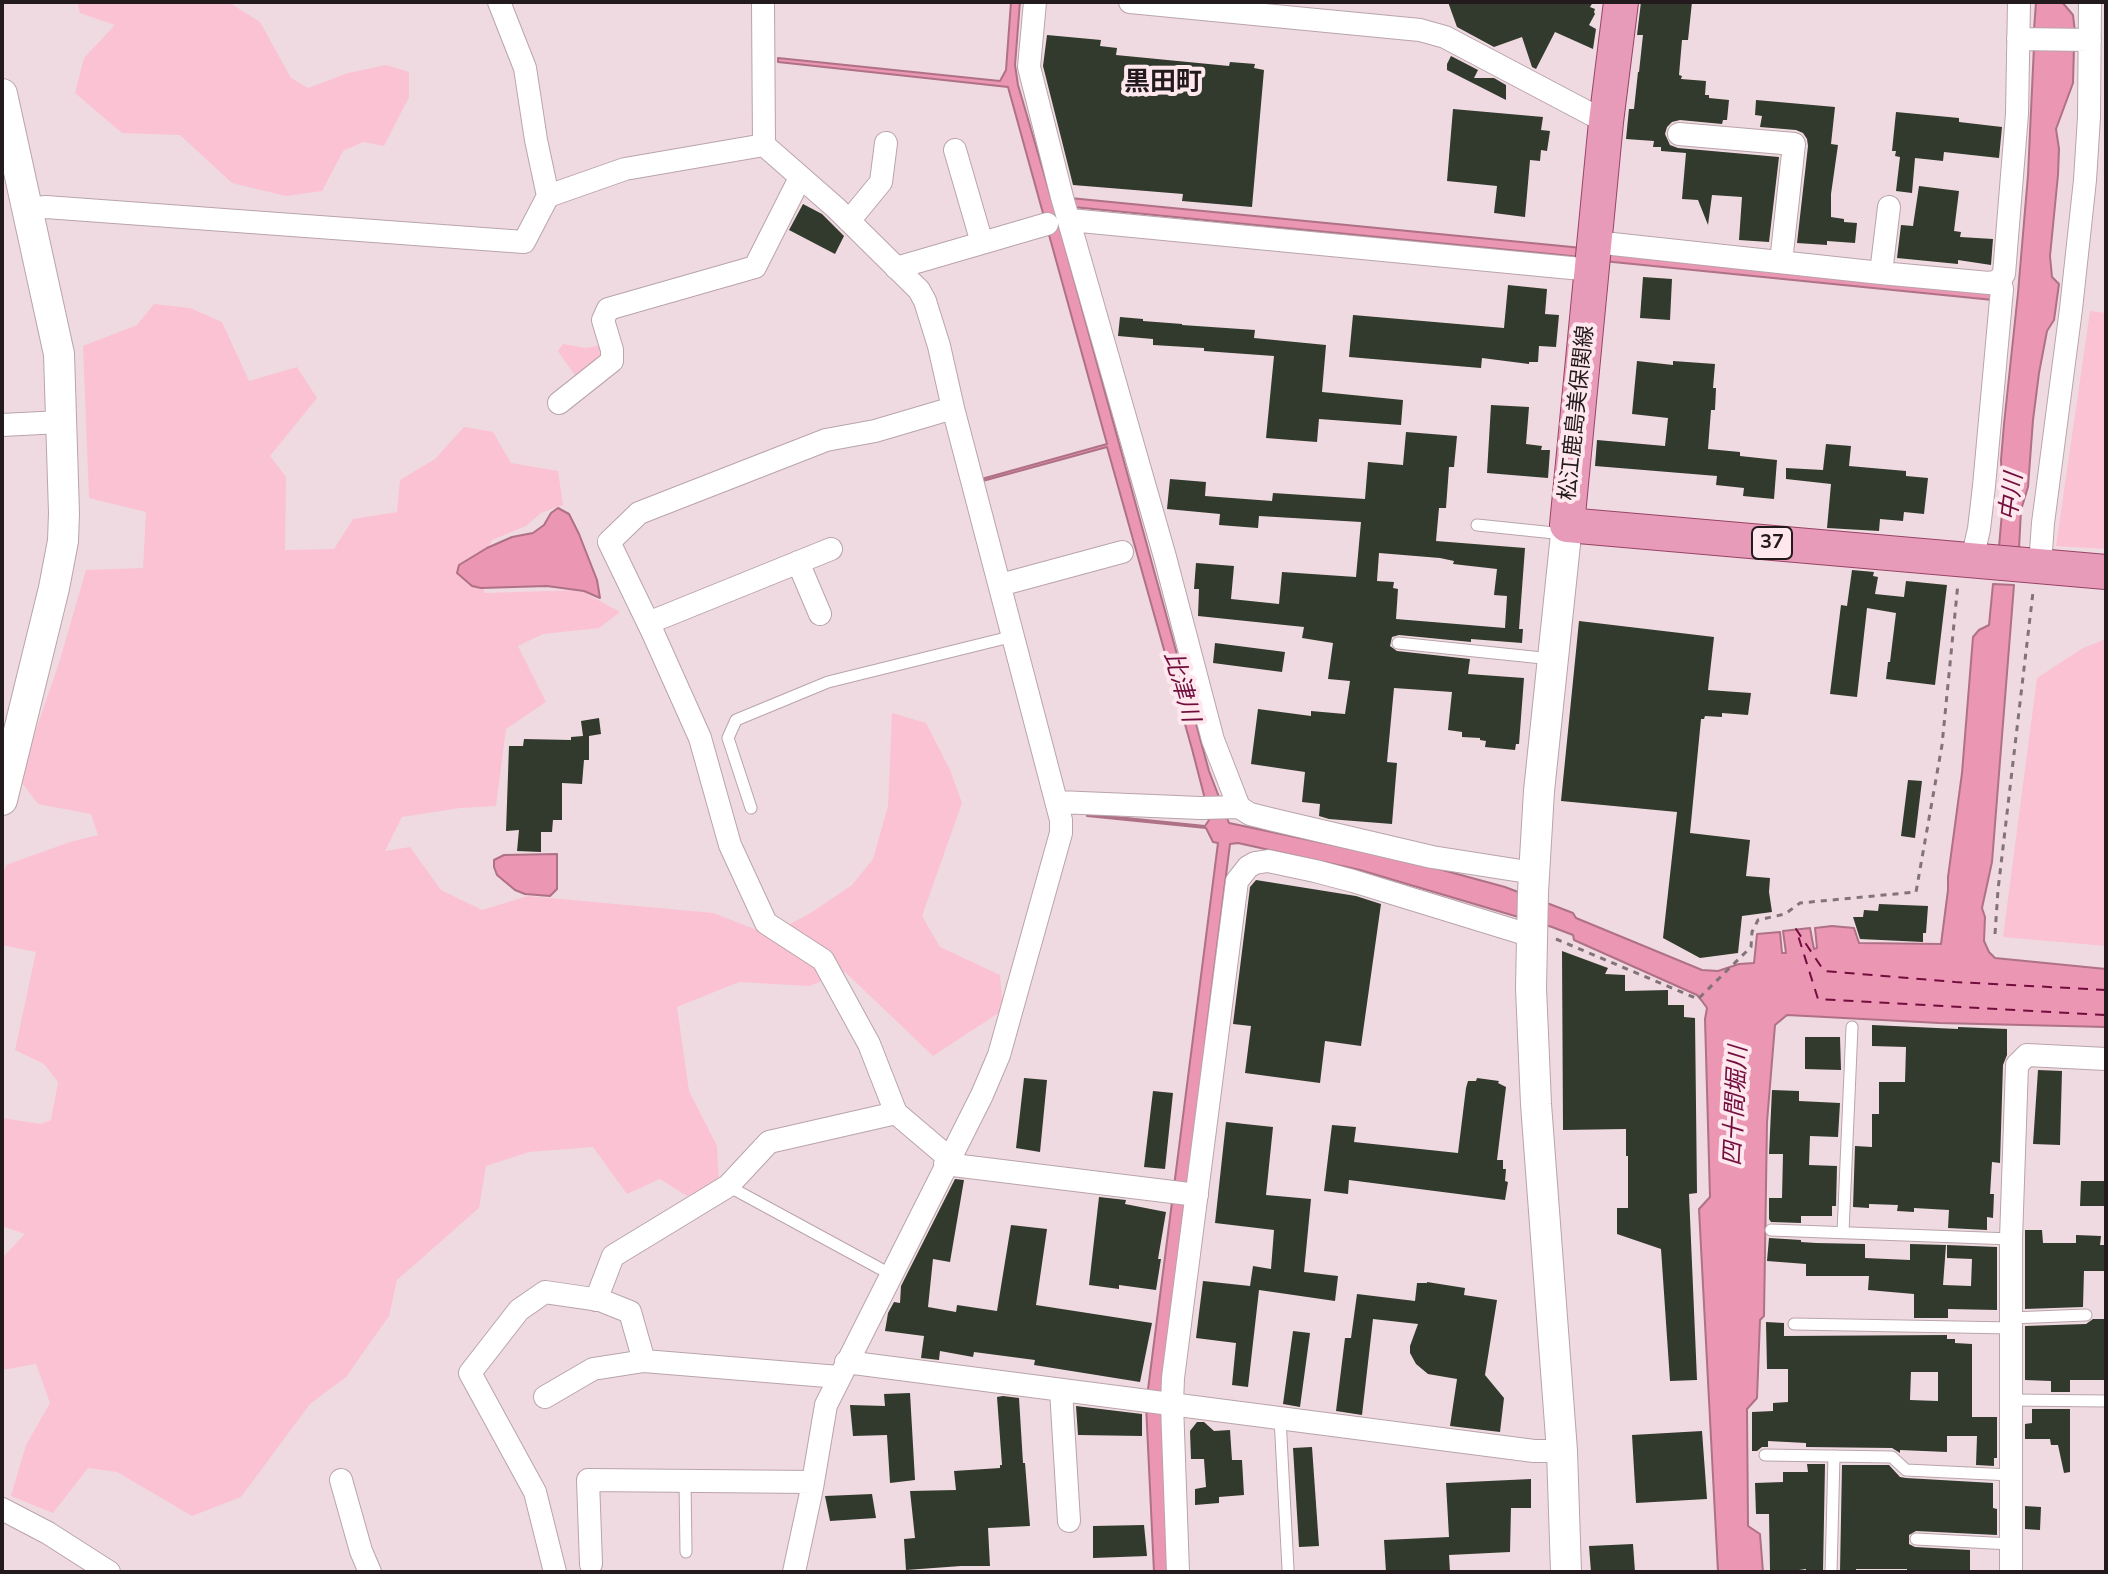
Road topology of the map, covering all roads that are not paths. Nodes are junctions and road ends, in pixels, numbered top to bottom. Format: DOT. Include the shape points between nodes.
graph roads {
  1 [pos="499,2"];
  2 [pos="763,2"];
  3 [pos="1035,2"];
  4 [pos="1130,2"];
  5 [pos="1621,2"];
  6 [pos="2019,2"];
  7 [pos="2090,2"];
  8 [pos="2022,39"];
  9 [pos="2087,40"];
  10 [pos="2,94"];
  11 [pos="1606,122"];
  12 [pos="1679,134"];
  13 [pos="886,143"];
  14 [pos="764,145"];
  15 [pos="955,150"];
  16 [pos="10,173"];
  17 [pos="800,178"];
  18 [pos="548,196"];
  19 [pos="1889,207"];
  20 [pos="27,209"];
  21 [pos="1066,210"];
  22 [pos="849,221"];
  23 [pos="1047,224"];
  24 [pos="982,243"];
  25 [pos="1593,256"];
  26 [pos="1781,262"];
  27 [pos="896,268"];
  28 [pos="1881,273"];
  29 [pos="2001,290"];
  30 [pos="559,403"];
  31 [pos="953,408"];
  32 [pos="61,422"];
  33 [pos="2,425"];
  34 [pos="1477,525"];
  35 [pos="1566,530"];
  36 [pos="831,549"];
  37 [pos="1122,552"];
  38 [pos="1970,560"];
  39 [pos="798,562"];
  40 [pos="2037,565"];
  41 [pos="2106,572"];
  42 [pos="1000,585"];
  43 [pos="820,614"];
  44 [pos="648,623"];
  45 [pos="1014,636"];
  46 [pos="1398,643"];
  47 [pos="1553,659"];
  48 [pos="2,800"];
  49 [pos="1058,802"];
  50 [pos="751,808"];
  51 [pos="1233,808"];
  52 [pos="1534,882"];
  53 [pos="1532,930"];
  54 [pos="1852,1027"];
  55 [pos="2106,1059"];
  56 [pos="896,1113"];
  57 [pos="947,1161"];
  58 [pos="728,1186"];
  59 [pos="1186,1193"];
  60 [pos="1771,1230"];
  61 [pos="1843,1232"];
  62 [pos="2011,1239"];
  63 [pos="890,1274"];
  64 [pos="596,1300"];
  65 [pos="2086,1315"];
  66 [pos="2011,1323"];
  67 [pos="1794,1324"];
  68 [pos="644,1361"];
  69 [pos="843,1369"];
  70 [pos="1061,1390"];
  71 [pos="545,1397"];
  72 [pos="2011,1400"];
  73 [pos="2106,1401"];
  74 [pos="1161,1403"];
  75 [pos="1280,1418"];
  76 [pos="1562,1451"];
  77 [pos="1765,1455"];
  78 [pos="1834,1456"];
  79 [pos="2011,1475"];
  80 [pos="341,1480"];
  81 [pos="685,1481"];
  82 [pos="813,1482"];
  83 [pos="2,1509"];
  84 [pos="1069,1521"];
  85 [pos="1916,1539"];
  86 [pos="2011,1544"];
  87 [pos="686,1552"];
  88 [pos="591,1564"];
  89 [pos="1288,1569"];
  90 [pos="109,1572"];
  91 [pos="370,1572"];
  92 [pos="555,1572"];
  93 [pos="794,1572"];
  94 [pos="1178,1572"];
  95 [pos="1566,1572"];
  96 [pos="1831,1572"];
  97 [pos="2011,1572"];
  1 -- 18 [label="street" via="525,68"];
  2 -- 14 [label="street"];
  3 -- 21 [label="street" via="1029,67"];
  4 -- 11 [label="street" via="1420,30 1445,37"];
  5 -- 11 [label="main road, 松江鹿島美保関線"];
  6 -- 8 [label="street"];
  7 -- 9 [label="street"];
  8 -- 9 [label="street"];
  8 -- 29 [label="street"];
  9 -- 40 [label="street" via="2085,180"];
  10 -- 16 [label="street"];
  11 -- 25 [label="main road, 松江鹿島美保関線"];
  12 -- 26 [label="street" via="1794,144"];
  13 -- 22 [label="street" via="881,182"];
  14 -- 17 [label="street"];
  14 -- 18 [label="street" via="625,169"];
  15 -- 24 [label="street"];
  16 -- 20 [label="street"];
  17 -- 22 [label="street"];
  17 -- 30 [label="street" via="755,267 608,309 603,320 612,361"];
  18 -- 20 [label="street" via="524,242"];
  19 -- 28 [label="street"];
  20 -- 32 [label="street" via="59,354"];
  21 -- 25 [label="street"];
  21 -- 51 [label="street"];
  22 -- 27 [label="street"];
  23 -- 24 [label="street"];
  24 -- 27 [label="street"];
  25 -- 26 [label="street"];
  25 -- 35 [label="main road, 松江鹿島美保関線"];
  26 -- 28 [label="street"];
  27 -- 31 [label="street" via="925,301"];
  28 -- 29 [label="street" via="1989,283"];
  29 -- 38 [label="street" via="1979,529"];
  31 -- 42 [label="street"];
  31 -- 44 [label="street" via="826,440 639,513 609,542"];
  32 -- 33 [label="street"];
  32 -- 48 [label="street" via="63,541"];
  34 -- 35 [label="lane"];
  35 -- 38 [label="main road, 松江鹿島美保関線 / 37"];
  35 -- 47 [label="street"];
  36 -- 39 [label="street"];
  37 -- 42 [label="street"];
  38 -- 40 [label="main road, 松江鹿島美保関線 / 37"];
  39 -- 43 [label="street"];
  39 -- 44 [label="street"];
  40 -- 41 [label="main road, 松江鹿島美保関線 / 37"];
  42 -- 45 [label="street"];
  44 -- 56 [label="street" via="700,738 730,845 766,923 823,960 869,1044"];
  45 -- 49 [label="street"];
  45 -- 50 [label="lane" via="828,682 736,720 728,738"];
  46 -- 47 [label="lane"];
  47 -- 52 [label="street"];
  49 -- 51 [label="street"];
  49 -- 57 [label="street" via="1061,833 999,1055"];
  51 -- 52 [label="street"];
  52 -- 53 [label="street"];
  53 -- 59 [label="street" via="1315,871 1268,861 1248,867 1237,881"];
  53 -- 76 [label="street" via="1536,1104"];
  54 -- 61 [label="lane"];
  55 -- 62 [label="street" via="2027,1055 2017,1065"];
  56 -- 57 [label="street"];
  56 -- 58 [label="street" via="769,1142"];
  57 -- 59 [label="street"];
  57 -- 63 [label="street"];
  58 -- 63 [label="lane"];
  58 -- 64 [label="street" via="613,1256"];
  59 -- 74 [label="street" via="1173,1378"];
  60 -- 61 [label="lane"];
  61 -- 62 [label="lane"];
  62 -- 66 [label="street"];
  63 -- 69 [label="street"];
  64 -- 68 [label="street" via="630,1312"];
  64 -- 92 [label="street" via="545,1292 519,1310 470,1373 535,1492"];
  65 -- 66 [label="lane"];
  66 -- 67 [label="lane"];
  66 -- 72 [label="street"];
  68 -- 69 [label="street"];
  68 -- 71 [label="street" via="593,1369"];
  69 -- 70 [label="street"];
  69 -- 82 [label="street" via="826,1405"];
  70 -- 74 [label="street"];
  70 -- 84 [label="street"];
  72 -- 73 [label="lane"];
  72 -- 79 [label="street"];
  74 -- 75 [label="street"];
  74 -- 94 [label="street"];
  75 -- 76 [label="street"];
  75 -- 89 [label="lane"];
  76 -- 95 [label="street"];
  77 -- 78 [label="lane"];
  78 -- 79 [label="lane" via="1892,1457 1906,1470"];
  78 -- 96 [label="lane"];
  79 -- 86 [label="street"];
  80 -- 91 [label="street"];
  81 -- 82 [label="street"];
  81 -- 87 [label="lane"];
  81 -- 88 [label="street" via="588,1480"];
  82 -- 93 [label="street"];
  83 -- 90 [label="street"];
  85 -- 86 [label="lane"];
  86 -- 97 [label="street"];
}
